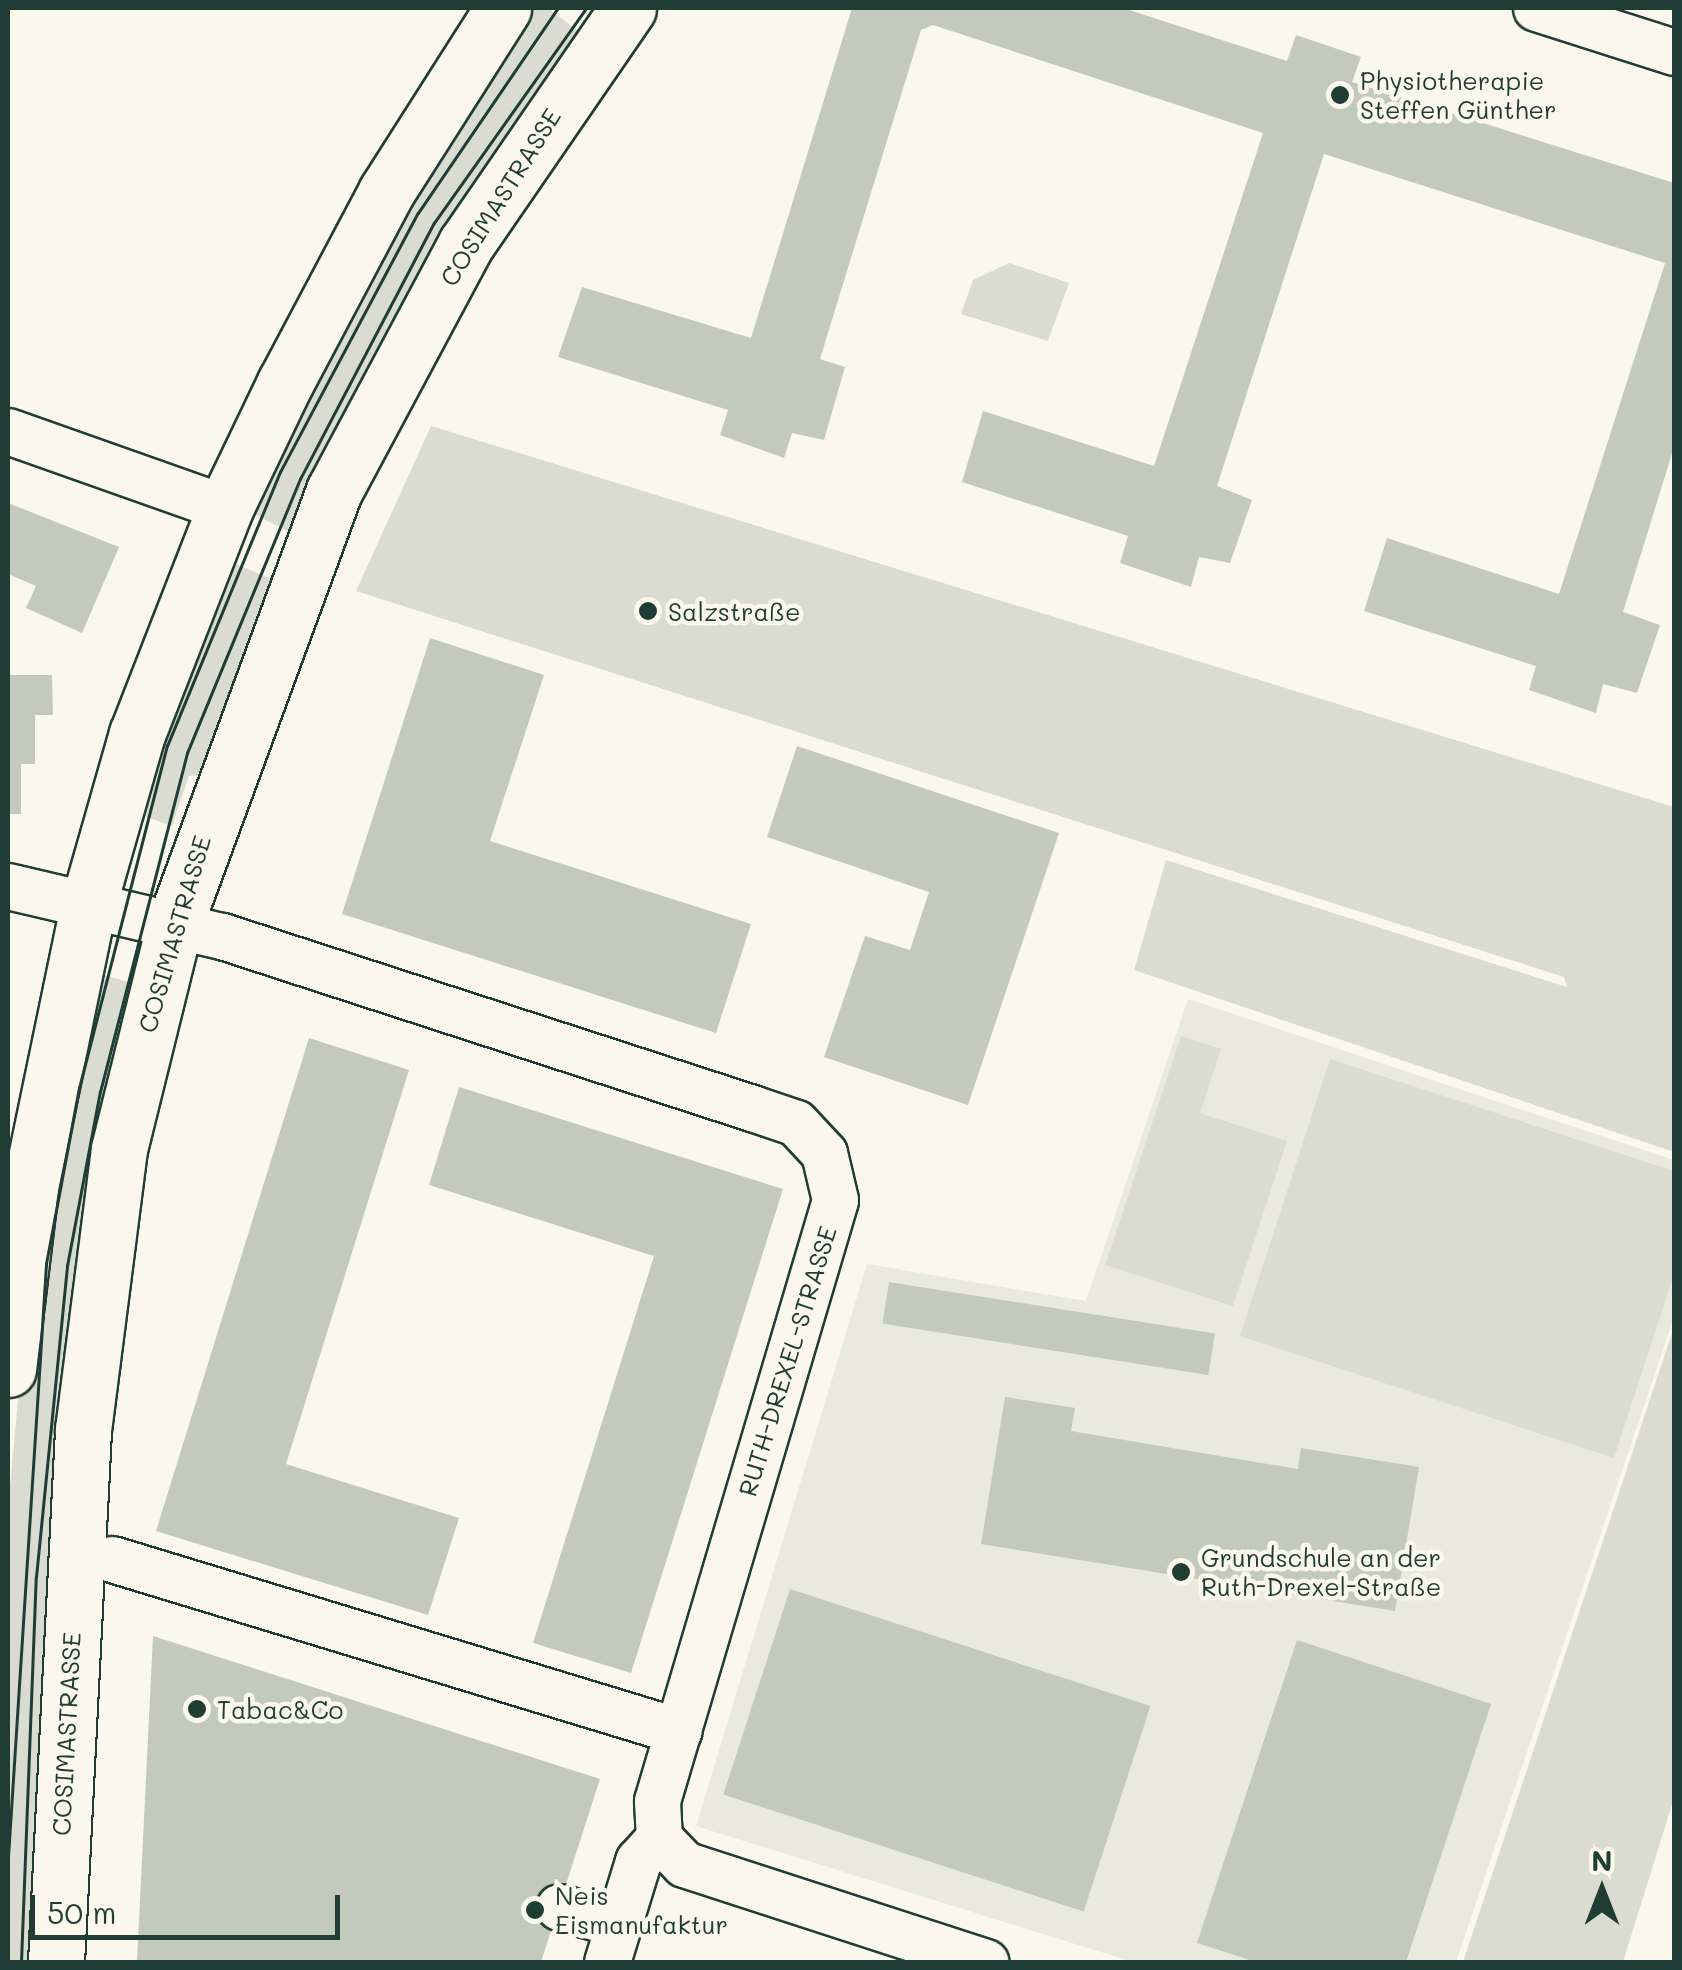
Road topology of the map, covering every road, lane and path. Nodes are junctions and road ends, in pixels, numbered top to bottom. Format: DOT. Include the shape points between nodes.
graph roads {
  1 [pos="504,8"];
  2 [pos="628,8"];
  3 [pos="1536,8"];
  4 [pos="1674,52"];
  5 [pos="8,431"];
  6 [pos="225,508"];
  7 [pos="8,886"];
  8 [pos="89,902"];
  9 [pos="175,923"];
  10 [pos="8,1369"];
  11 [pos="112,1559"];
  12 [pos="678,1731"];
  13 [pos="659,1838"];
  14 [pos="558,1907"];
  15 [pos="613,1943"];
  16 [pos="906,1951"];
  17 [pos="56,1962"];
  18 [pos="985,1962"];
  1 -- 6 [label="main road" via="386,192"];
  2 -- 9 [label="main road, COSIMASTRASSE" via="466,244 334,490"];
  3 -- 4 [label="street"];
  5 -- 6 [label="street"];
  6 -- 8 [label="main road" via="137,734"];
  7 -- 8 [label="street, RUTH-DREXEL-STRASSE"];
  8 -- 9 [label="street, RUTH-DREXEL-STRASSE"];
  8 -- 10 [label="main road" via="30,1187"];
  9 -- 12 [label="street, RUTH-DREXEL-STRASSE" via="796,1122 824,1153 835,1200"];
  9 -- 17 [label="main road, COSIMASTRASSE" via="119,1149 85,1412"];
  11 -- 12 [label="street"];
  12 -- 13 [label="street, RUTH-DREXEL-STRASSE" via="657,1802"];
  13 -- 15 [label="street" via="638,1861"];
  13 -- 16 [label="street" via="684,1864"];
  14 -- 15 [label="street"];
  16 -- 18 [label="street"];
}
